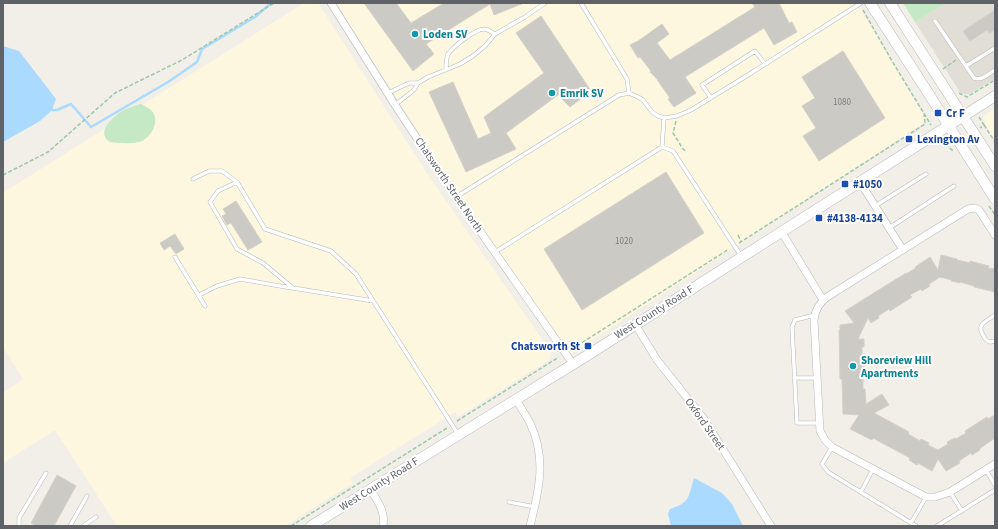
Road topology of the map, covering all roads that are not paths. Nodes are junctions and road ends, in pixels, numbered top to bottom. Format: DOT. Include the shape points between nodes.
graph roads {
  1 [pos="331,3"];
  2 [pos="545,3"];
  3 [pos="581,3"];
  4 [pos="864,3"];
  5 [pos="890,3"];
  6 [pos="935,21"];
  7 [pos="495,34"];
  8 [pos="995,48"];
  9 [pos="765,64"];
  10 [pos="966,66"];
  11 [pos="446,70"];
  12 [pos="995,70"];
  13 [pos="418,83"];
  14 [pos="388,93"];
  15 [pos="629,93"];
  16 [pos="995,96"];
  17 [pos="711,98"];
  18 [pos="395,105"];
  19 [pos="963,116"];
  20 [pos="664,118"];
  21 [pos="948,125"];
  22 [pos="662,147"];
  23 [pos="995,166"];
  24 [pos="926,174"];
  25 [pos="193,179"];
  26 [pos="237,182"];
  27 [pos="860,182"];
  28 [pos="954,186"];
  29 [pos="456,197"];
  30 [pos="995,199"];
  31 [pos="875,206"];
  32 [pos="889,228"];
  33 [pos="781,232"];
  34 [pos="995,235"];
  35 [pos="903,250"];
  36 [pos="494,253"];
  37 [pos="175,257"];
  38 [pos="741,257"];
  39 [pos="293,288"];
  40 [pos="199,295"];
  41 [pos="823,300"];
  42 [pos="374,301"];
  43 [pos="206,306"];
  44 [pos="815,315"];
  45 [pos="995,315"];
  46 [pos="636,324"];
  47 [pos="995,341"];
  48 [pos="573,364"];
  49 [pos="794,378"];
  50 [pos="817,378"];
  51 [pos="516,399"];
  52 [pos="819,423"];
  53 [pos="458,435"];
  54 [pos="832,447"];
  55 [pos="995,464"];
  56 [pos="872,469"];
  57 [pos="986,470"];
  58 [pos="46,472"];
  59 [pos="995,485"];
  60 [pos="370,489"];
  61 [pos="995,490"];
  62 [pos="861,492"];
  63 [pos="950,492"];
  64 [pos="87,496"];
  65 [pos="926,497"];
  66 [pos="509,502"];
  67 [pos="535,507"];
  68 [pos="962,511"];
  69 [pos="96,517"];
  70 [pos="911,523"];
  71 [pos="19,526"];
  72 [pos="70,526"];
  73 [pos="83,526"];
  74 [pos="311,526"];
  75 [pos="383,526"];
  76 [pos="530,526"];
  77 [pos="771,526"];
  78 [pos="916,526"];
  79 [pos="937,526"];
  1 -- 14 [label="street, Chatsworth Street North"];
  2 -- 7 [label="lane"];
  3 -- 15 [label="lane" via="627,79"];
  4 -- 9 [label="lane"];
  4 -- 21 [label="street"];
  5 -- 19 [label="street"];
  6 -- 10 [label="lane"];
  7 -- 11 [label="lane" via="472,56"];
  7 -- 11 [label="lane" via="480,29 457,44 448,55"];
  8 -- 10 [label="lane"];
  9 -- 17 [label="lane"];
  9 -- 17 [label="lane" via="756,51 702,85"];
  10 -- 12 [label="lane" via="976,79"];
  11 -- 13 [label="lane"];
  13 -- 14 [label="lane" via="409,83"];
  13 -- 18 [label="lane" via="414,90"];
  14 -- 18 [label="street, Chatsworth Street North"];
  15 -- 20 [label="lane" via="643,100 652,112"];
  15 -- 29 [label="lane" via="619,95"];
  16 -- 19 [label="street, West County Road F"];
  17 -- 20 [label="lane" via="691,110"];
  18 -- 29 [label="street, Chatsworth Street North"];
  19 -- 21 [label="street, West County Road F"];
  19 -- 23 [label="street"];
  20 -- 22 [label="lane"];
  21 -- 27 [label="street, West County Road F"];
  21 -- 30 [label="street"];
  22 -- 36 [label="lane"];
  22 -- 38 [label="lane" via="673,151"];
  24 -- 31 [label="lane"];
  25 -- 26 [label="lane" via="209,171 222,171"];
  26 -- 39 [label="lane" via="218,190 210,202 237,248 263,263"];
  26 -- 42 [label="lane" via="265,229 331,250 356,274"];
  27 -- 31 [label="street"];
  27 -- 33 [label="street, West County Road F"];
  28 -- 32 [label="lane"];
  29 -- 36 [label="street, Chatsworth Street North"];
  31 -- 32 [label="street"];
  32 -- 35 [label="street"];
  33 -- 38 [label="street, West County Road F"];
  33 -- 41 [label="street"];
  34 -- 35 [label="street" via="979,210 972,208"];
  35 -- 41 [label="street"];
  36 -- 48 [label="street, Chatsworth Street North"];
  37 -- 40 [label="lane"];
  38 -- 46 [label="street, West County Road F"];
  39 -- 40 [label="lane" via="240,280 217,286"];
  39 -- 42 [label="lane"];
  40 -- 43 [label="lane"];
  41 -- 44 [label="street"];
  42 -- 53 [label="lane"];
  44 -- 49 [label="lane" via="795,320 792,328"];
  44 -- 50 [label="street"];
  45 -- 47 [label="lane" via="980,328 986,340"];
  46 -- 48 [label="street, West County Road F"];
  46 -- 77 [label="street, Oxford Street" via="657,360 704,420"];
  48 -- 51 [label="street, West County Road F"];
  49 -- 50 [label="lane"];
  49 -- 52 [label="lane" via="797,423"];
  50 -- 52 [label="street"];
  51 -- 53 [label="street, West County Road F"];
  51 -- 67 [label="street" via="530,424 538,449 540,477"];
  52 -- 54 [label="street" via="820,431"];
  53 -- 60 [label="street, West County Road F"];
  54 -- 56 [label="street"];
  54 -- 62 [label="lane" via="822,464 828,472"];
  55 -- 57 [label="street"];
  56 -- 62 [label="lane"];
  56 -- 65 [label="street"];
  57 -- 59 [label="lane"];
  57 -- 63 [label="street"];
  58 -- 71 [label="lane" via="19,518"];
  60 -- 74 [label="street, West County Road F"];
  60 -- 75 [label="street" via="381,507"];
  61 -- 68 [label="lane"];
  62 -- 70 [label="lane"];
  63 -- 65 [label="street"];
  63 -- 68 [label="lane"];
  64 -- 72 [label="lane"];
  65 -- 70 [label="lane"];
  66 -- 67 [label="lane"];
  67 -- 76 [label="street"];
  68 -- 79 [label="lane"];
  69 -- 73 [label="lane"];
  70 -- 78 [label="lane"];
}
